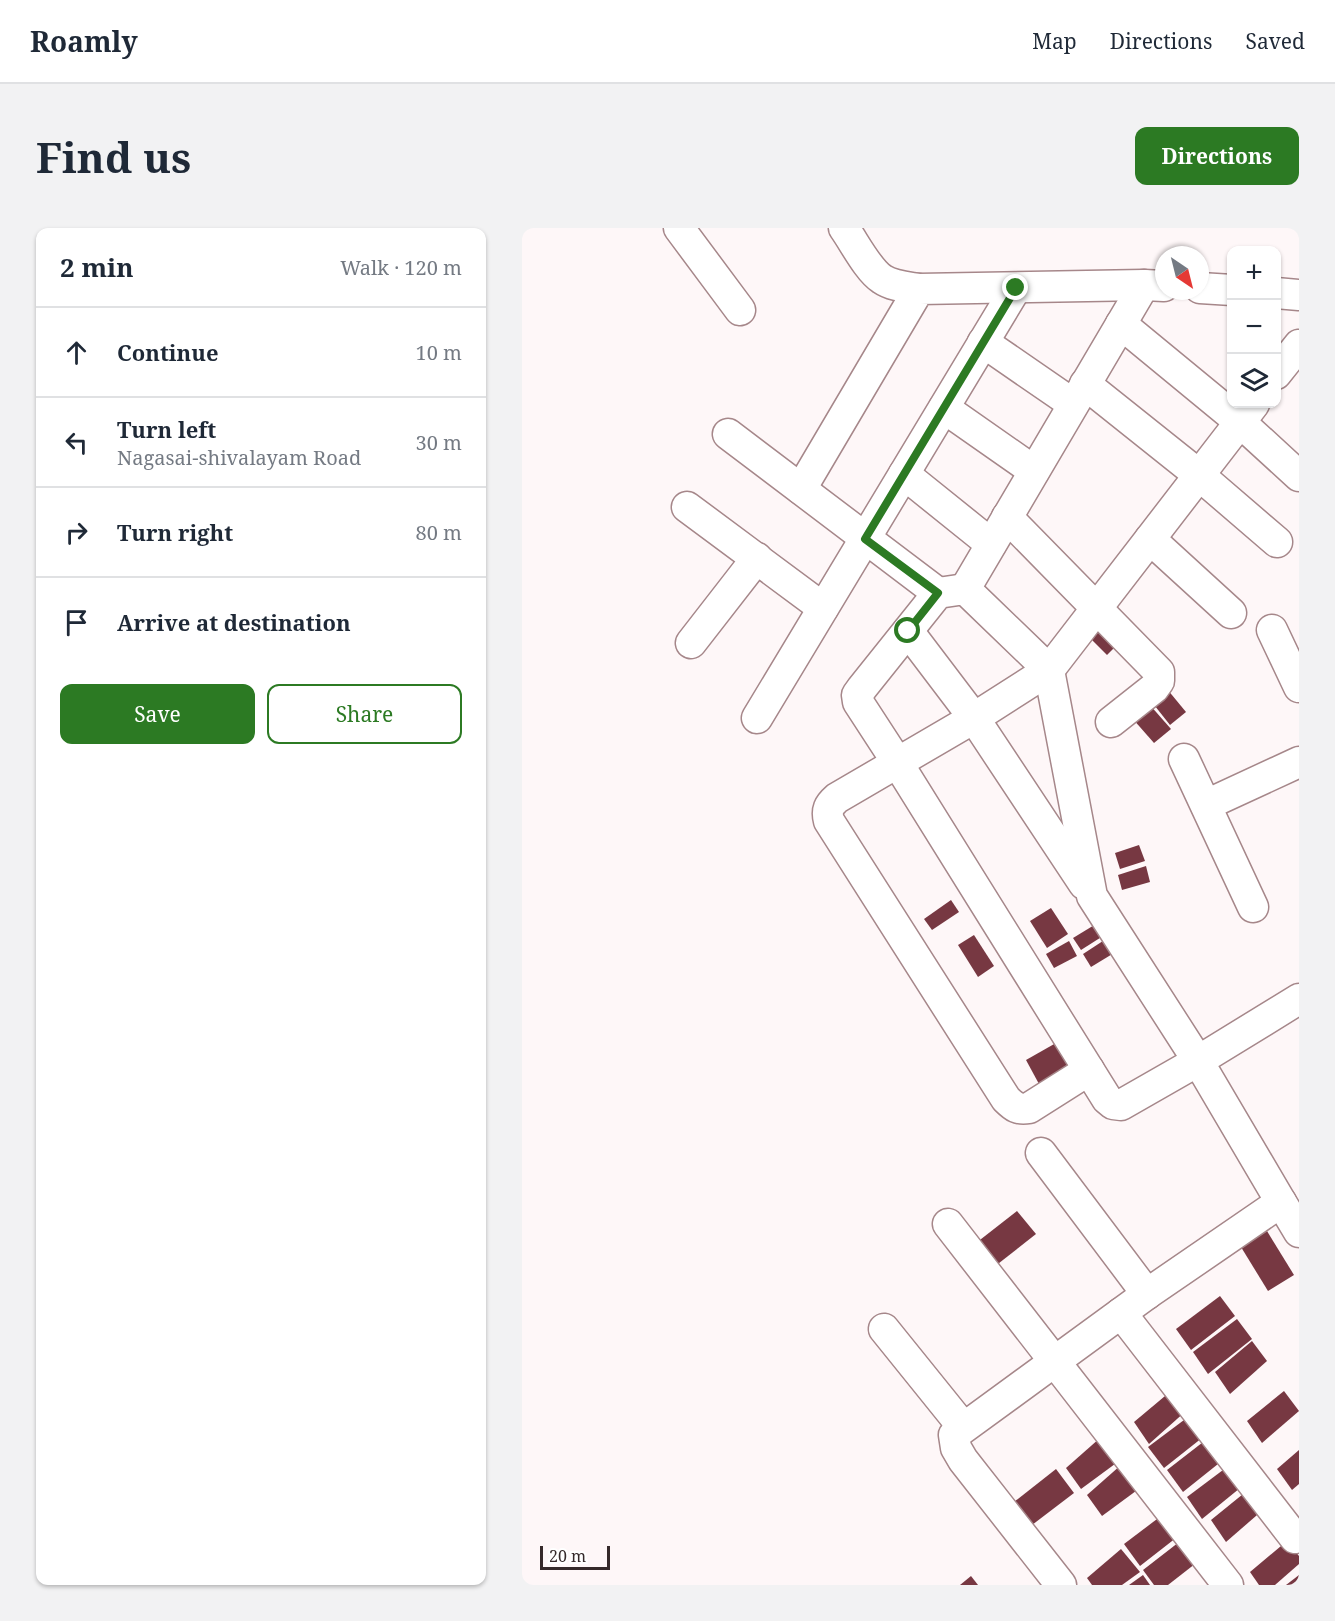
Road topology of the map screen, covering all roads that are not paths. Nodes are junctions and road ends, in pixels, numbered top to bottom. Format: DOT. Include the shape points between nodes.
graph roads {
  1 [pos="679,228"];
  2 [pos="844,228"];
  3 [pos="1154,285"];
  4 [pos="1016,288"];
  5 [pos="919,289"];
  6 [pos="1209,289"];
  7 [pos="1227,290"];
  8 [pos="1281,293"];
  9 [pos="1299,295"];
  10 [pos="740,310"];
  11 [pos="1121,324"];
  12 [pos="983,342"];
  13 [pos="1299,345"];
  14 [pos="1281,368"];
  15 [pos="1079,394"];
  16 [pos="944,408"];
  17 [pos="1247,413"];
  18 [pos="728,434"];
  19 [pos="1034,471"];
  20 [pos="904,474"];
  21 [pos="1199,475"];
  22 [pos="1299,476"];
  23 [pos="801,489"];
  24 [pos="687,507"];
  25 [pos="1007,517"];
  26 [pos="865,539"];
  27 [pos="1150,539"];
  28 [pos="1277,542"];
  29 [pos="991,544"];
  30 [pos="757,558"];
  31 [pos="951,591"];
  32 [pos="823,608"];
  33 [pos="1096,609"];
  34 [pos="1231,613"];
  35 [pos="1272,630"];
  36 [pos="908,631"];
  37 [pos="691,643"];
  38 [pos="1049,670"];
  39 [pos="1299,687"];
  40 [pos="757,718"];
  41 [pos="974,718"];
  42 [pos="1112,722"];
  43 [pos="1184,759"];
  44 [pos="897,762"];
  45 [pos="1299,762"];
  46 [pos="1206,805"];
  47 [pos="1092,896"];
  48 [pos="1253,907"];
  49 [pos="1299,999"];
  50 [pos="1198,1061"];
  51 [pos="1089,1070"];
  52 [pos="1041,1153"];
  53 [pos="1281,1202"];
  54 [pos="948,1224"];
  55 [pos="1299,1232"];
  56 [pos="1147,1294"];
  57 [pos="1121,1313"];
  58 [pos="884,1329"];
  59 [pos="1054,1360"];
  60 [pos="963,1427"];
  61 [pos="1295,1538"];
  62 [pos="1061,1585"];
  63 [pos="1228,1585"];
  1 -- 10 [label="street"];
  2 -- 5 [label="street" via="881,279"];
  3 -- 4 [label="street"];
  3 -- 11 [label="street"];
  4 -- 5 [label="street"];
  4 -- 12 [label="street"];
  5 -- 23 [label="street"];
  6 -- 7 [label="street"];
  8 -- 9 [label="street"];
  11 -- 15 [label="street"];
  11 -- 17 [label="street"];
  12 -- 15 [label="street"];
  12 -- 16 [label="street"];
  13 -- 14 [label="street"];
  15 -- 19 [label="street"];
  15 -- 21 [label="street"];
  16 -- 19 [label="street"];
  16 -- 20 [label="street"];
  17 -- 21 [label="street"];
  17 -- 22 [label="street"];
  18 -- 23 [label="street"];
  19 -- 25 [label="street"];
  20 -- 26 [label="street"];
  20 -- 29 [label="street"];
  21 -- 27 [label="street"];
  21 -- 28 [label="street"];
  23 -- 26 [label="street"];
  24 -- 30 [label="street"];
  25 -- 29 [label="street"];
  25 -- 33 [label="street"];
  26 -- 31 [label="street"];
  26 -- 32 [label="street"];
  27 -- 33 [label="street"];
  27 -- 34 [label="street"];
  29 -- 31 [label="street"];
  30 -- 32 [label="street"];
  30 -- 37 [label="street"];
  31 -- 36 [label="street"];
  31 -- 38 [label="street"];
  32 -- 40 [label="street"];
  33 -- 38 [label="street"];
  33 -- 42 [label="street" via="1159,672 1154,688"];
  35 -- 39 [label="street"];
  36 -- 41 [label="street"];
  36 -- 44 [label="street" via="857,695 861,710"];
  38 -- 41 [label="street"];
  38 -- 47 [label="street"];
  41 -- 44 [label="street"];
  41 -- 47 [label="street"];
  43 -- 46 [label="street"];
  44 -- 51 [label="street"];
  44 -- 51 [label="street" via="837,798 829,806 829,820 1013,1107 1029,1108"];
  45 -- 46 [label="street"];
  46 -- 48 [label="street"];
  47 -- 50 [label="street"];
  49 -- 50 [label="street"];
  50 -- 51 [label="street" via="1121,1105 1107,1098"];
  50 -- 53 [label="street"];
  52 -- 56 [label="street"];
  53 -- 55 [label="street"];
  53 -- 56 [label="street"];
  54 -- 59 [label="street"];
  56 -- 57 [label="street"];
  57 -- 59 [label="street"];
  57 -- 61 [label="street"];
  58 -- 60 [label="street"];
  59 -- 60 [label="street"];
  59 -- 63 [label="street"];
  60 -- 62 [label="street" via="954,1435 956,1449"];
}
